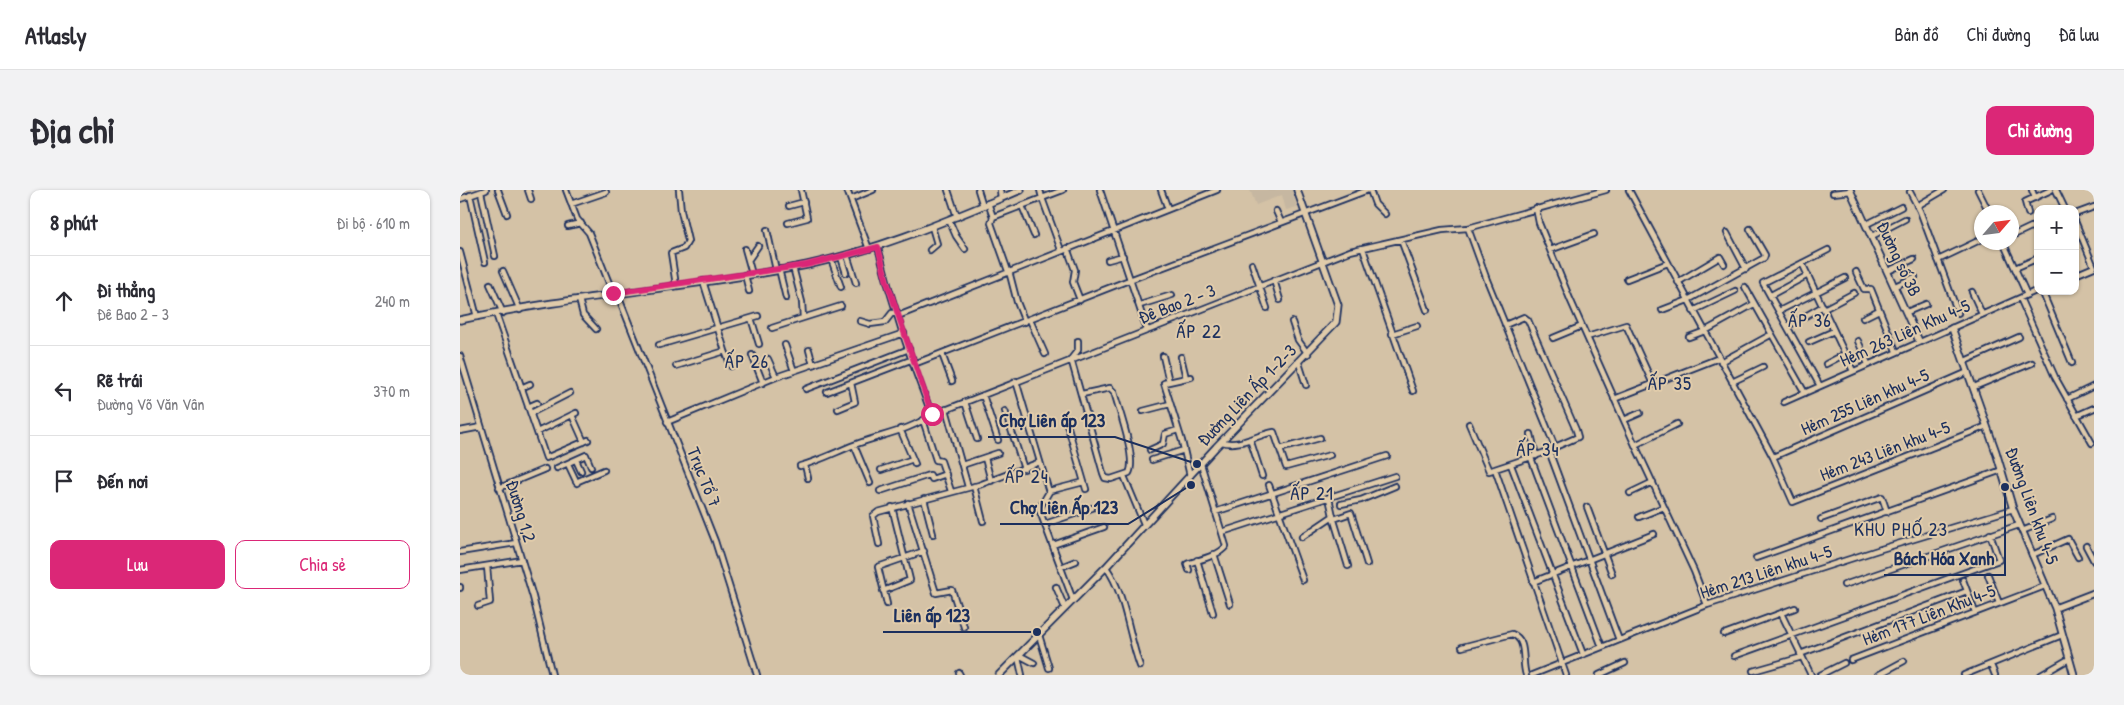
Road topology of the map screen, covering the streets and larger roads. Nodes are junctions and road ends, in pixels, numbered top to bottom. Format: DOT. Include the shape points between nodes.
graph roads {
  1 [pos="466,190"];
  2 [pos="498,190"];
  3 [pos="528,190"];
  4 [pos="566,190"];
  5 [pos="678,190"];
  6 [pos="801,190"];
  7 [pos="847,190"];
  8 [pos="873,190"];
  9 [pos="948,190"];
  10 [pos="978,190"];
  11 [pos="1000,190"];
  12 [pos="1021,190"];
  13 [pos="1040,190"];
  14 [pos="1063,190"];
  15 [pos="1100,190"];
  16 [pos="1161,190"];
  17 [pos="1217,190"];
  18 [pos="1297,190"];
  19 [pos="1369,190"];
  20 [pos="1577,190"];
  21 [pos="1606,190"];
  22 [pos="1629,190"];
  23 [pos="1944,190"];
  24 [pos="1978,190"];
  25 [pos="2032,190"];
  26 [pos="2051,190"];
  27 [pos="2056,190"];
  28 [pos="483,191"];
  29 [pos="1851,191"];
  30 [pos="597,192"];
  31 [pos="606,192"];
  32 [pos="1910,192"];
  33 [pos="1833,193"];
  34 [pos="469,196"];
  35 [pos="1579,197"];
  36 [pos="531,198"];
  37 [pos="1001,198"];
  38 [pos="1042,198"];
  39 [pos="2035,198"];
  40 [pos="460,199"];
  41 [pos="851,199"];
  42 [pos="804,202"];
  43 [pos="572,204"];
  44 [pos="986,204"];
  45 [pos="1986,205"];
  46 [pos="2063,205"];
  47 [pos="789,206"];
  48 [pos="1022,206"];
  49 [pos="1917,206"];
  50 [pos="1901,207"];
  51 [pos="2094,207"];
  52 [pos="1536,208"];
  53 [pos="1168,209"];
  54 [pos="1276,211"];
  55 [pos="2028,213"];
  56 [pos="2079,213"];
  57 [pos="507,214"];
  58 [pos="1305,214"];
  59 [pos="1385,214"];
  60 [pos="957,217"];
  61 [pos="993,217"];
  62 [pos="1905,219"];
  63 [pos="949,220"];
  64 [pos="1281,222"];
  65 [pos="580,223"];
  66 [pos="788,223"];
  67 [pos="1867,224"];
  68 [pos="568,226"];
  69 [pos="932,227"];
  70 [pos="2031,227"];
  71 [pos="1468,228"];
  72 [pos="1750,229"];
  73 [pos="767,230"];
  74 [pos="1114,230"];
  75 [pos="1726,233"];
  76 [pos="2019,233"];
  77 [pos="1594,234"];
  78 [pos="1034,235"];
  79 [pos="1872,236"];
  80 [pos="2079,236"];
  81 [pos="1401,240"];
  82 [pos="1974,243"];
  83 [pos="758,246"];
  84 [pos="878,247"];
  85 [pos="965,248"];
  86 [pos="1067,248"];
  87 [pos="745,249"];
  88 [pos="869,249"];
  89 [pos="1363,249"];
  90 [pos="930,250"];
  91 [pos="1061,250"];
  92 [pos="1550,250"];
  93 [pos="1828,250"];
  94 [pos="2007,250"];
  95 [pos="460,252"];
  96 [pos="495,256"];
  97 [pos="844,256"];
  98 [pos="1123,256"];
  99 [pos="749,259"];
  100 [pos="831,259"];
  101 [pos="1914,259"];
  102 [pos="1108,260"];
  103 [pos="1938,260"];
  104 [pos="2034,260"];
  105 [pos="1322,261"];
  106 [pos="485,262"];
  107 [pos="1668,263"];
  108 [pos="1802,263"];
  109 [pos="1252,264"];
  110 [pos="1724,264"];
  111 [pos="793,267"];
  112 [pos="2094,267"];
  113 [pos="2015,268"];
  114 [pos="1746,269"];
  115 [pos="777,270"];
  116 [pos="503,271"];
  117 [pos="1008,271"];
  118 [pos="1888,271"];
  119 [pos="1856,272"];
  120 [pos="846,273"];
  121 [pos="2079,273"];
  122 [pos="752,274"];
  123 [pos="745,275"];
  124 [pos="1808,275"];
  125 [pos="1915,277"];
  126 [pos="1845,278"];
  127 [pos="1130,279"];
  128 [pos="1627,279"];
  129 [pos="1274,280"];
  130 [pos="703,281"];
  131 [pos="1678,282"];
  132 [pos="856,283"];
  133 [pos="490,284"];
  134 [pos="676,285"];
  135 [pos="1261,286"];
  136 [pos="1895,286"];
  137 [pos="842,287"];
  138 [pos="1745,287"];
  139 [pos="749,291"];
  140 [pos="1735,291"];
  141 [pos="1816,291"];
  142 [pos="1972,292"];
  143 [pos="2034,292"];
  144 [pos="615,293"];
  145 [pos="1854,293"];
  146 [pos="1172,295"];
  147 [pos="1771,295"];
  148 [pos="2027,295"];
  149 [pos="2044,295"];
  150 [pos="786,298"];
  151 [pos="2020,298"];
  152 [pos="579,299"];
  153 [pos="1080,300"];
  154 [pos="1280,300"];
  155 [pos="1688,300"];
  156 [pos="1754,304"];
  157 [pos="1926,304"];
  158 [pos="1140,305"];
  159 [pos="841,306"];
  160 [pos="1824,307"];
  161 [pos="1267,308"];
  162 [pos="520,310"];
  163 [pos="1427,310"];
  164 [pos="1662,310"];
  165 [pos="1879,310"];
  166 [pos="1694,311"];
  167 [pos="1779,311"];
  168 [pos="1908,312"];
  169 [pos="1958,313"];
  170 [pos="500,314"];
  171 [pos="898,314"];
  172 [pos="1982,314"];
  173 [pos="758,316"];
  174 [pos="477,317"];
  175 [pos="752,318"];
  176 [pos="804,318"];
  177 [pos="1863,318"];
  178 [pos="460,320"];
  179 [pos="860,321"];
  180 [pos="1028,321"];
  181 [pos="1292,322"];
  182 [pos="1506,325"];
  183 [pos="1416,326"];
  184 [pos="1582,326"];
  185 [pos="1788,326"];
  186 [pos="717,328"];
  187 [pos="772,328"];
  188 [pos="1952,328"];
  189 [pos="596,330"];
  190 [pos="1148,330"];
  191 [pos="1705,331"];
  192 [pos="1834,331"];
  193 [pos="904,334"];
  194 [pos="1392,334"];
  195 [pos="1772,334"];
  196 [pos="1689,337"];
  197 [pos="2019,337"];
  198 [pos="1553,338"];
  199 [pos="1587,338"];
  200 [pos="1078,341"];
  201 [pos="1858,341"];
  202 [pos="1919,341"];
  203 [pos="1809,342"];
  204 [pos="760,344"];
  205 [pos="659,345"];
  206 [pos="785,345"];
  207 [pos="909,349"];
  208 [pos="809,350"];
  209 [pos="725,351"];
  210 [pos="1896,351"];
  211 [pos="942,354"];
  212 [pos="1045,354"];
  213 [pos="1308,354"];
  214 [pos="1845,354"];
  215 [pos="460,356"];
  216 [pos="752,356"];
  217 [pos="1163,356"];
  218 [pos="1181,358"];
  219 [pos="768,359"];
  220 [pos="1071,359"];
  221 [pos="1720,360"];
  222 [pos="913,362"];
  223 [pos="1964,362"];
  224 [pos="1299,363"];
  225 [pos="2032,363"];
  226 [pos="1826,364"];
  227 [pos="1868,364"];
  228 [pos="2072,364"];
  229 [pos="813,365"];
  230 [pos="676,366"];
  231 [pos="731,366"];
  232 [pos="1763,367"];
  233 [pos="794,371"];
  234 [pos="1853,371"];
  235 [pos="1968,372"];
  236 [pos="776,377"];
  237 [pos="952,381"];
  238 [pos="1016,381"];
  239 [pos="763,382"];
  240 [pos="1169,382"];
  241 [pos="1732,382"];
  242 [pos="851,383"];
  243 [pos="530,384"];
  244 [pos="1652,384"];
  245 [pos="1306,386"];
  246 [pos="1820,386"];
  247 [pos="2094,386"];
  248 [pos="1974,387"];
  249 [pos="522,388"];
  250 [pos="806,389"];
  251 [pos="1413,391"];
  252 [pos="827,392"];
  253 [pos="570,393"];
  254 [pos="1804,393"];
  255 [pos="983,394"];
  256 [pos="1082,394"];
  257 [pos="1614,398"];
  258 [pos="2066,399"];
  259 [pos="964,402"];
  260 [pos="1784,402"];
  261 [pos="537,403"];
  262 [pos="1170,404"];
  263 [pos="528,407"];
  264 [pos="2094,408"];
  265 [pos="838,409"];
  266 [pos="946,409"];
  267 [pos="1005,411"];
  268 [pos="1143,411"];
  269 [pos="531,413"];
  270 [pos="1640,413"];
  271 [pos="932,414"];
  272 [pos="2076,416"];
  273 [pos="1065,417"];
  274 [pos="923,420"];
  275 [pos="1624,420"];
  276 [pos="667,422"];
  277 [pos="1469,424"];
  278 [pos="1677,424"];
  279 [pos="1987,426"];
  280 [pos="481,427"];
  281 [pos="900,429"];
  282 [pos="1178,430"];
  283 [pos="460,431"];
  284 [pos="537,432"];
  285 [pos="2094,432"];
  286 [pos="1531,434"];
  287 [pos="2087,435"];
  288 [pos="1320,438"];
  289 [pos="977,439"];
  290 [pos="1250,439"];
  291 [pos="998,440"];
  292 [pos="1222,442"];
  293 [pos="2092,443"];
  294 [pos="1635,444"];
  295 [pos="854,445"];
  296 [pos="1555,447"];
  297 [pos="1280,449"];
  298 [pos="1150,450"];
  299 [pos="1184,450"];
  300 [pos="1549,451"];
  301 [pos="562,452"];
  302 [pos="998,453"];
  303 [pos="1330,455"];
  304 [pos="1387,456"];
  305 [pos="1534,457"];
  306 [pos="985,458"];
  307 [pos="1773,458"];
  308 [pos="913,459"];
  309 [pos="576,460"];
  310 [pos="1152,460"];
  311 [pos="1040,462"];
  312 [pos="567,464"];
  313 [pos="915,464"];
  314 [pos="1201,464"];
  315 [pos="962,465"];
  316 [pos="1511,465"];
  317 [pos="591,467"];
  318 [pos="557,468"];
  319 [pos="545,469"];
  320 [pos="1024,469"];
  321 [pos="1495,469"];
  322 [pos="604,470"];
  323 [pos="881,470"];
  324 [pos="2002,470"];
  325 [pos="581,472"];
  326 [pos="946,474"];
  327 [pos="1124,476"];
  328 [pos="1190,476"];
  329 [pos="1262,476"];
  330 [pos="1394,476"];
  331 [pos="808,478"];
  332 [pos="991,481"];
  333 [pos="1084,482"];
  334 [pos="1653,482"];
  335 [pos="870,484"];
  336 [pos="1269,485"];
  337 [pos="974,486"];
  338 [pos="1394,486"];
  339 [pos="968,487"];
  340 [pos="499,488"];
  341 [pos="1357,488"];
  342 [pos="1049,490"];
  343 [pos="1086,490"];
  344 [pos="880,491"];
  345 [pos="951,491"];
  346 [pos="1630,493"];
  347 [pos="1272,494"];
  348 [pos="1328,498"];
  349 [pos="924,499"];
  350 [pos="1361,500"];
  351 [pos="908,503"];
  352 [pos="1341,504"];
  353 [pos="892,507"];
  354 [pos="1587,507"];
  355 [pos="1664,507"];
  356 [pos="1092,508"];
  357 [pos="2014,509"];
  358 [pos="1215,512"];
  359 [pos="1887,512"];
  360 [pos="1278,513"];
  361 [pos="1333,518"];
  362 [pos="1639,518"];
  363 [pos="1821,519"];
  364 [pos="2052,519"];
  365 [pos="983,521"];
  366 [pos="1045,524"];
  367 [pos="1144,524"];
  368 [pos="1104,526"];
  369 [pos="2020,528"];
  370 [pos="1222,532"];
  371 [pos="933,534"];
  372 [pos="1654,534"];
  373 [pos="1990,534"];
  374 [pos="1302,537"];
  375 [pos="516,543"];
  376 [pos="879,544"];
  377 [pos="1053,545"];
  378 [pos="2086,546"];
  379 [pos="924,551"];
  380 [pos="460,552"];
  381 [pos="1214,554"];
  382 [pos="1605,554"];
  383 [pos="2032,555"];
  384 [pos="2078,557"];
  385 [pos="904,558"];
  386 [pos="1756,558"];
  387 [pos="522,560"];
  388 [pos="1197,560"];
  389 [pos="1590,560"];
  390 [pos="1076,561"];
  391 [pos="2094,561"];
  392 [pos="1367,564"];
  393 [pos="487,566"];
  394 [pos="1348,566"];
  395 [pos="1061,567"];
  396 [pos="1106,567"];
  397 [pos="1572,567"];
  398 [pos="460,570"];
  399 [pos="1189,570"];
  400 [pos="1612,574"];
  401 [pos="1552,575"];
  402 [pos="1988,575"];
  403 [pos="1303,580"];
  404 [pos="1963,580"];
  405 [pos="1533,582"];
  406 [pos="1844,585"];
  407 [pos="1056,586"];
  408 [pos="2045,586"];
  409 [pos="883,591"];
  410 [pos="1967,591"];
  411 [pos="2093,595"];
  412 [pos="1073,600"];
  413 [pos="1999,603"];
  414 [pos="887,604"];
  415 [pos="1230,604"];
  416 [pos="478,606"];
  417 [pos="1707,606"];
  418 [pos="1065,608"];
  419 [pos="1795,608"];
  420 [pos="2055,608"];
  421 [pos="1975,612"];
  422 [pos="1213,613"];
  423 [pos="1781,613"];
  424 [pos="964,627"];
  425 [pos="1724,634"];
  426 [pos="1039,635"];
  427 [pos="1791,635"];
  428 [pos="2062,635"];
  429 [pos="1619,640"];
  430 [pos="1602,646"];
  431 [pos="1462,647"];
  432 [pos="1583,654"];
  433 [pos="1018,656"];
  434 [pos="1734,656"];
  435 [pos="1801,656"];
  436 [pos="2069,659"];
  437 [pos="1850,660"];
  438 [pos="1904,662"];
  439 [pos="1034,663"];
  440 [pos="1625,663"];
  441 [pos="1562,664"];
  442 [pos="1844,664"];
  443 [pos="1991,665"];
  444 [pos="1140,666"];
  445 [pos="1049,668"];
  446 [pos="1753,671"];
  447 [pos="552,675"];
  448 [pos="758,675"];
  449 [pos="999,675"];
  450 [pos="1022,675"];
  451 [pos="1526,675"];
  452 [pos="1532,675"];
  453 [pos="1566,675"];
  454 [pos="1599,675"];
  455 [pos="1811,675"];
  456 [pos="1820,675"];
  457 [pos="1878,675"];
  458 [pos="1964,675"];
  459 [pos="1995,675"];
  460 [pos="2041,675"];
  461 [pos="2074,675"];
  1 -- 34 [label="street"];
  2 -- 57 [label="street"];
  3 -- 36 [label="street"];
  4 -- 43 [label="street, Trục Tổ 7"];
  5 -- 134 [label="street" via="688,241 684,248 671,253"];
  6 -- 42 [label="street"];
  7 -- 41 [label="street"];
  8 -- 41 [label="street"];
  9 -- 60 [label="street"];
  10 -- 44 [label="street"];
  11 -- 37 [label="street"];
  12 -- 37 [label="street"];
  13 -- 38 [label="street"];
  14 -- 38 [label="street"];
  15 -- 74 [label="street"];
  16 -- 53 [label="street"];
  17 -- 53 [label="street"];
  18 -- 58 [label="street, Đường Liên Ấp 1-2-3"];
  19 -- 58 [label="street"];
  19 -- 59 [label="street" via="1375,204"];
  20 -- 35 [label="street"];
  21 -- 35 [label="street, Đê Bao 2 - 3"];
  22 -- 107 [label="street"];
  23 -- 49 [label="street"];
  24 -- 45 [label="street"];
  25 -- 39 [label="street"];
  26 -- 39 [label="street"];
  27 -- 46 [label="street"];
  28 -- 34 [label="street"];
  28 -- 96 [label="street"];
  29 -- 33 [label="street"];
  29 -- 67 [label="street, Đường số 3B"];
  30 -- 31 [label="street"];
  30 -- 43 [label="street"];
  32 -- 49 [label="street"];
  34 -- 40 [label="street"];
  34 -- 106 [label="street"];
  35 -- 52 [label="street, Đê Bao 2 - 3"];
  37 -- 44 [label="street"];
  38 -- 48 [label="street"];
  38 -- 91 [label="street"];
  39 -- 55 [label="street" via="2025,202"];
  41 -- 88 [label="street"];
  42 -- 47 [label="street"];
  42 -- 66 [label="street" via="807,218"];
  43 -- 65 [label="street, Trục Tổ 7"];
  44 -- 60 [label="street"];
  44 -- 61 [label="street"];
  48 -- 61 [label="street"];
  48 -- 78 [label="street"];
  49 -- 103 [label="street"];
  50 -- 67 [label="street"];
  51 -- 56 [label="street"];
  52 -- 71 [label="street, Đê Bao 2 - 3"];
  52 -- 92 [label="street"];
  53 -- 74 [label="street"];
  54 -- 64 [label="street"];
  58 -- 64 [label="street"];
  58 -- 105 [label="street, Đường Liên Ấp 1-2-3"];
  60 -- 63 [label="street"];
  61 -- 117 [label="street" via="991,223"];
  62 -- 79 [label="street"];
  63 -- 69 [label="street"];
  63 -- 85 [label="street"];
  64 -- 127 [label="street"];
  65 -- 68 [label="street"];
  65 -- 144 [label="street, Trục Tổ 7" via="589,233"];
  67 -- 79 [label="street, Đường số 3B"];
  69 -- 84 [label="street"];
  69 -- 90 [label="street" via="937,244"];
  70 -- 76 [label="street"];
  71 -- 81 [label="street, Đê Bao 2 - 3" via="1442,230"];
  71 -- 182 [label="street"];
  72 -- 114 [label="street" via="1765,256"];
  73 -- 115 [label="street"];
  74 -- 86 [label="street"];
  74 -- 98 [label="street"];
  75 -- 114 [label="street"];
  77 -- 92 [label="street"];
  79 -- 118 [label="street, Đường số 3B"];
  80 -- 112 [label="street"];
  81 -- 89 [label="street, Đê Bao 2 - 3"];
  81 -- 163 [label="street"];
  82 -- 103 [label="street"];
  83 -- 99 [label="street"];
  84 -- 88 [label="street"];
  84 -- 171 [label="street"];
  86 -- 91 [label="street"];
  86 -- 153 [label="street"];
  87 -- 99 [label="street"];
  88 -- 97 [label="street"];
  89 -- 105 [label="street, Đê Bao 2 - 3"];
  89 -- 194 [label="street"];
  91 -- 117 [label="street"];
  92 -- 184 [label="street"];
  93 -- 108 [label="street"];
  94 -- 113 [label="street"];
  95 -- 174 [label="street"];
  97 -- 100 [label="street"];
  97 -- 120 [label="street"];
  97 -- 132 [label="street"];
  98 -- 102 [label="street"];
  98 -- 127 [label="street"];
  99 -- 122 [label="street"];
  100 -- 111 [label="street"];
  100 -- 137 [label="street"];
  101 -- 118 [label="street"];
  103 -- 169 [label="street"];
  104 -- 113 [label="street"];
  105 -- 129 [label="street, Đê Bao 2 - 3"];
  105 -- 213 [label="street, Đường Liên Ấp 1-2-3" via="1338,304 1337,321"];
  107 -- 128 [label="street"];
  107 -- 131 [label="street"];
  108 -- 124 [label="street"];
  108 -- 147 [label="street" via="1763,283"];
  109 -- 135 [label="street"];
  110 -- 131 [label="street" via="1720,257"];
  111 -- 115 [label="street"];
  111 -- 176 [label="street"];
  112 -- 121 [label="street"];
  113 -- 148 [label="street"];
  114 -- 155 [label="street"];
  115 -- 122 [label="street"];
  115 -- 150 [label="street"];
  116 -- 162 [label="street"];
  117 -- 171 [label="street"];
  117 -- 180 [label="street" via="1017,302"];
  118 -- 136 [label="street, Đường số 3B"];
  119 -- 165 [label="street" via="1864,290 1871,289"];
  122 -- 123 [label="street"];
  123 -- 130 [label="street"];
  123 -- 139 [label="street"];
  124 -- 141 [label="street"];
  124 -- 147 [label="street"];
  125 -- 136 [label="street"];
  126 -- 141 [label="street"];
  127 -- 153 [label="street"];
  127 -- 158 [label="street"];
  129 -- 135 [label="street, Đê Bao 2 - 3"];
  129 -- 154 [label="street"];
  130 -- 134 [label="street"];
  130 -- 186 [label="street"];
  131 -- 155 [label="street"];
  133 -- 170 [label="street"];
  134 -- 144 [label="street"];
  135 -- 161 [label="street"];
  135 -- 190 [label="street, Đê Bao 2 - 3"];
  136 -- 168 [label="street, Đường số 3B"];
  138 -- 156 [label="street"];
  140 -- 166 [label="street"];
  141 -- 160 [label="street"];
  141 -- 167 [label="street"];
  142 -- 172 [label="street"];
  143 -- 148 [label="street, Hẻm 263 Liên Khu 4-5"];
  144 -- 152 [label="street"];
  144 -- 276 [label="street, Trục Tổ 7"];
  145 -- 160 [label="street"];
  146 -- 158 [label="street"];
  147 -- 167 [label="street"];
  148 -- 151 [label="street, Hẻm 263 Liên Khu 4-5"];
  149 -- 228 [label="street"];
  151 -- 172 [label="street, Hẻm 263 Liên Khu 4-5"];
  151 -- 258 [label="street"];
  152 -- 162 [label="street"];
  152 -- 189 [label="street" via="583,315"];
  153 -- 180 [label="street"];
  155 -- 164 [label="street"];
  155 -- 166 [label="street"];
  156 -- 191 [label="street"];
  156 -- 195 [label="street"];
  157 -- 168 [label="street"];
  158 -- 190 [label="street"];
  159 -- 176 [label="street"];
  160 -- 185 [label="street"];
  160 -- 192 [label="street"];
  162 -- 170 [label="street"];
  165 -- 177 [label="street"];
  165 -- 210 [label="street"];
  166 -- 191 [label="street"];
  167 -- 185 [label="street"];
  168 -- 202 [label="street, Đường số 3B"];
  170 -- 174 [label="street"];
  170 -- 249 [label="street"];
  171 -- 179 [label="street" via="892,313 885,322 870,324"];
  171 -- 193 [label="street"];
  172 -- 188 [label="street, Hẻm 263 Liên Khu 4-5"];
  173 -- 175 [label="street"];
  174 -- 178 [label="street"];
  175 -- 186 [label="street"];
  175 -- 204 [label="street"];
  176 -- 187 [label="street"];
  180 -- 211 [label="street"];
  180 -- 212 [label="street"];
  181 -- 213 [label="street" via="1298,340"];
  182 -- 296 [label="street"];
  182 -- 296 [label="street" via="1524,317 1528,320 1576,430 1578,438"];
  183 -- 194 [label="street"];
  184 -- 198 [label="street"];
  184 -- 199 [label="street"];
  185 -- 246 [label="street"];
  186 -- 205 [label="street"];
  186 -- 209 [label="street"];
  188 -- 202 [label="street, Hẻm 263 Liên Khu 4-5"];
  188 -- 223 [label="street, Đường Liên khu 4-5"];
  190 -- 220 [label="street, Đê Bao 2 - 3"];
  191 -- 196 [label="street"];
  191 -- 221 [label="street"];
  192 -- 203 [label="street"];
  192 -- 214 [label="street"];
  193 -- 207 [label="street"];
  193 -- 229 [label="street"];
  194 -- 251 [label="street"];
  195 -- 221 [label="street"];
  195 -- 254 [label="street"];
  197 -- 223 [label="street"];
  199 -- 244 [label="street" via="1626,325"];
  199 -- 257 [label="street"];
  200 -- 220 [label="street" via="1078,350"];
  201 -- 227 [label="street"];
  202 -- 210 [label="street, Hẻm 263 Liên Khu 4-5"];
  206 -- 233 [label="street"];
  207 -- 222 [label="street"];
  207 -- 250 [label="street"];
  208 -- 229 [label="street"];
  209 -- 230 [label="street"];
  209 -- 231 [label="street"];
  210 -- 227 [label="street, Hẻm 263 Liên Khu 4-5"];
  211 -- 222 [label="street"];
  211 -- 237 [label="street"];
  213 -- 224 [label="street, Đường Liên Ấp 1-2-3"];
  214 -- 226 [label="street"];
  214 -- 234 [label="street"];
  215 -- 280 [label="street, Đường 1,2"];
  216 -- 239 [label="street"];
  217 -- 240 [label="street"];
  218 -- 240 [label="street" via="1188,378"];
  219 -- 236 [label="street"];
  220 -- 238 [label="street, Đê Bao 2 - 3"];
  220 -- 256 [label="street"];
  221 -- 241 [label="street"];
  221 -- 244 [label="street"];
  222 -- 242 [label="street"];
  222 -- 271 [label="street"];
  223 -- 235 [label="street, Đường Liên khu 4-5"];
  224 -- 245 [label="street"];
  224 -- 292 [label="street, Đường Liên Ấp 1-2-3"];
  225 -- 248 [label="street"];
  227 -- 234 [label="street, Hẻm 263 Liên Khu 4-5"];
  229 -- 233 [label="street"];
  232 -- 241 [label="street"];
  233 -- 236 [label="street"];
  234 -- 246 [label="street, Hẻm 263 Liên Khu 4-5"];
  235 -- 248 [label="street, Đường Liên khu 4-5"];
  235 -- 307 [label="street, Hẻm 255 Liên khu 4-5"];
  236 -- 239 [label="street"];
  238 -- 255 [label="street, Đê Bao 2 - 3"];
  238 -- 311 [label="street"];
  239 -- 276 [label="street"];
  240 -- 262 [label="street" via="1164,386"];
  241 -- 307 [label="street"];
  242 -- 252 [label="street"];
  242 -- 265 [label="street" via="855,402"];
  243 -- 249 [label="street"];
  244 -- 257 [label="street"];
  246 -- 254 [label="street, Hẻm 263 Liên Khu 4-5"];
  247 -- 258 [label="street"];
  248 -- 279 [label="street, Đường Liên khu 4-5"];
  249 -- 263 [label="street"];
  253 -- 269 [label="street"];
  254 -- 260 [label="street, Hẻm 263 Liên Khu 4-5"];
  255 -- 259 [label="street, Đê Bao 2 - 3"];
  255 -- 291 [label="street"];
  256 -- 327 [label="street" via="1084,413 1105,478"];
  256 -- 327 [label="street" via="1110,388 1114,392 1132,455 1132,467"];
  257 -- 275 [label="street"];
  258 -- 272 [label="street"];
  259 -- 266 [label="street, Đê Bao 2 - 3"];
  259 -- 289 [label="street"];
  261 -- 263 [label="street"];
  262 -- 268 [label="street"];
  262 -- 282 [label="street"];
  263 -- 269 [label="street"];
  264 -- 272 [label="street"];
  266 -- 271 [label="street, Đê Bao 2 - 3"];
  266 -- 315 [label="street"];
  267 -- 320 [label="street"];
  269 -- 284 [label="street"];
  270 -- 275 [label="street"];
  271 -- 274 [label="street, Đê Bao 2 - 3"];
  272 -- 287 [label="street"];
  273 -- 333 [label="street"];
  274 -- 281 [label="street, Đê Bao 2 - 3"];
  274 -- 326 [label="street" via="936,460 940,460"];
  275 -- 294 [label="street"];
  276 -- 448 [label="street, Trục Tổ 7" via="715,541"];
  277 -- 321 [label="street" via="1487,470"];
  278 -- 294 [label="street"];
  279 -- 307 [label="street, Hẻm 243 Liên khu 4-5" via="1793,502"];
  279 -- 324 [label="street, Đường Liên khu 4-5"];
  280 -- 283 [label="street"];
  280 -- 340 [label="street, Đường 1,2"];
  281 -- 295 [label="street, Đê Bao 2 - 3"];
  281 -- 308 [label="street"];
  282 -- 298 [label="street" via="1165,434 1163,444"];
  282 -- 299 [label="street"];
  284 -- 301 [label="street" via="546,458"];
  284 -- 301 [label="street" via="574,414 586,441"];
  285 -- 287 [label="street"];
  286 -- 305 [label="street"];
  287 -- 293 [label="street"];
  288 -- 297 [label="street"];
  290 -- 292 [label="street" via="1229,444"];
  290 -- 297 [label="street" via="1274,432"];
  290 -- 329 [label="street"];
  292 -- 314 [label="street, Đường Liên Ấp 1-2-3"];
  294 -- 334 [label="street"];
  295 -- 331 [label="street, Đê Bao 2 - 3" via="828,458 803,465"];
  295 -- 335 [label="street"];
  296 -- 300 [label="street"];
  297 -- 303 [label="street" via="1286,467"];
  299 -- 310 [label="street"];
  299 -- 328 [label="street"];
  300 -- 305 [label="street"];
  300 -- 389 [label="street"];
  301 -- 312 [label="street"];
  302 -- 306 [label="street"];
  304 -- 347 [label="street"];
  305 -- 316 [label="street"];
  305 -- 397 [label="street"];
  306 -- 315 [label="street"];
  306 -- 332 [label="street"];
  308 -- 313 [label="street"];
  308 -- 323 [label="street"];
  309 -- 312 [label="street"];
  309 -- 317 [label="street" via="586,455"];
  309 -- 325 [label="street"];
  311 -- 320 [label="street"];
  311 -- 342 [label="street"];
  312 -- 318 [label="street"];
  312 -- 322 [label="street" via="577,483"];
  314 -- 328 [label="street, Đường Liên Ấp 1-2-3"];
  314 -- 358 [label="street"];
  315 -- 339 [label="street"];
  316 -- 321 [label="street"];
  316 -- 401 [label="street"];
  319 -- 340 [label="street"];
  320 -- 332 [label="street"];
  321 -- 405 [label="street"];
  324 -- 357 [label="street, Đường Liên khu 4-5"];
  324 -- 359 [label="street"];
  326 -- 344 [label="street" via="932,479 930,475"];
  326 -- 345 [label="street"];
  327 -- 367 [label="street"];
  328 -- 367 [label="street, Đường Liên Ấp 1-2-3"];
  330 -- 341 [label="street"];
  332 -- 337 [label="street"];
  333 -- 342 [label="street"];
  333 -- 343 [label="street"];
  334 -- 346 [label="street"];
  334 -- 355 [label="street"];
  336 -- 347 [label="street"];
  337 -- 339 [label="street"];
  337 -- 365 [label="street"];
  338 -- 350 [label="street"];
  339 -- 345 [label="street"];
  340 -- 375 [label="street, Đường 1,2"];
  341 -- 348 [label="street"];
  341 -- 350 [label="street"];
  342 -- 366 [label="street" via="1039,509"];
  345 -- 349 [label="street"];
  347 -- 358 [label="street"];
  347 -- 360 [label="street"];
  348 -- 360 [label="street"];
  348 -- 361 [label="street"];
  349 -- 351 [label="street"];
  349 -- 371 [label="street"];
  350 -- 352 [label="street"];
  351 -- 353 [label="street"];
  351 -- 379 [label="street"];
  353 -- 376 [label="street" via="873,516"];
  353 -- 385 [label="street"];
  354 -- 382 [label="street"];
  355 -- 362 [label="street"];
  355 -- 417 [label="street"];
  356 -- 366 [label="street"];
  357 -- 369 [label="street, Đường Liên khu 4-5"];
  357 -- 417 [label="street, Hẻm 213 Liên khu 4-5"];
  358 -- 370 [label="street"];
  359 -- 363 [label="street" via="1882,498"];
  359 -- 386 [label="street"];
  360 -- 370 [label="street"];
  360 -- 403 [label="street"];
  361 -- 374 [label="street"];
  361 -- 392 [label="street" via="1351,513"];
  361 -- 394 [label="street"];
  364 -- 369 [label="street"];
  366 -- 377 [label="street"];
  367 -- 396 [label="street, Đường Liên Ấp 1-2-3"];
  368 -- 377 [label="street"];
  369 -- 373 [label="street"];
  369 -- 383 [label="street, Đường Liên khu 4-5"];
  370 -- 381 [label="street" via="1226,546"];
  372 -- 382 [label="street"];
  373 -- 406 [label="street"];
  373 -- 427 [label="street" via="1999,560"];
  375 -- 380 [label="street"];
  375 -- 387 [label="street, Đường 1,2"];
  377 -- 395 [label="street"];
  378 -- 391 [label="street"];
  379 -- 385 [label="street"];
  379 -- 424 [label="street" via="936,593 952,590"];
  381 -- 388 [label="street"];
  381 -- 415 [label="street"];
  382 -- 389 [label="street"];
  382 -- 400 [label="street"];
  383 -- 384 [label="street" via="2068,540"];
  383 -- 408 [label="street, Đường Liên khu 4-5"];
  385 -- 409 [label="street" via="909,582"];
  385 -- 409 [label="street" via="878,567"];
  387 -- 393 [label="street"];
  387 -- 447 [label="street, Đường 1,2"];
  388 -- 399 [label="street" via="1187,564"];
  388 -- 422 [label="street"];
  389 -- 397 [label="street"];
  389 -- 429 [label="street"];
  390 -- 395 [label="street"];
  393 -- 398 [label="street"];
  393 -- 416 [label="street" via="490,602"];
  395 -- 412 [label="street"];
  396 -- 412 [label="street, Đường Liên Ấp 1-2-3"];
  396 -- 444 [label="street" via="1119,593"];
  397 -- 401 [label="street"];
  397 -- 430 [label="street"];
  401 -- 405 [label="street"];
  401 -- 432 [label="street"];
  402 -- 413 [label="street"];
  404 -- 410 [label="street"];
  405 -- 441 [label="street"];
  407 -- 418 [label="street"];
  408 -- 413 [label="street, Hẻm 177 Liên Khu 4-5"];
  408 -- 420 [label="street, Đường Liên khu 4-5"];
  409 -- 414 [label="street"];
  410 -- 421 [label="street"];
  410 -- 435 [label="street"];
  411 -- 420 [label="street"];
  412 -- 418 [label="street, Đường Liên Ấp 1-2-3"];
  413 -- 421 [label="street, Hẻm 177 Liên Khu 4-5"];
  417 -- 429 [label="street, Hẻm 213 Liên khu 4-5"];
  418 -- 426 [label="street, Đường Liên Ấp 1-2-3"];
  419 -- 423 [label="street"];
  420 -- 428 [label="street, Đường Liên khu 4-5"];
  421 -- 437 [label="street, Hẻm 177 Liên Khu 4-5"];
  423 -- 425 [label="street"];
  423 -- 427 [label="street"];
  426 -- 433 [label="street, Đường Liên Ấp 1-2-3"];
  426 -- 445 [label="street"];
  427 -- 434 [label="street"];
  427 -- 435 [label="street"];
  428 -- 436 [label="street, Đường Liên khu 4-5"];
  428 -- 443 [label="street"];
  429 -- 430 [label="street, Hẻm 213 Liên khu 4-5"];
  430 -- 432 [label="street, Hẻm 213 Liên khu 4-5"];
  431 -- 451 [label="street" via="1512,634 1518,636 1522,642"];
  432 -- 441 [label="street, Hẻm 213 Liên khu 4-5"];
  433 -- 439 [label="street"];
  433 -- 449 [label="street, Đường Liên Ấp 1-2-3"];
  433 -- 450 [label="street"];
  435 -- 446 [label="street"];
  435 -- 455 [label="street"];
  436 -- 460 [label="street"];
  436 -- 461 [label="street, Đường Liên khu 4-5"];
  438 -- 457 [label="street"];
  440 -- 454 [label="street"];
  441 -- 452 [label="street, Hẻm 213 Liên khu 4-5"];
  441 -- 453 [label="street"];
  442 -- 456 [label="street"];
  443 -- 458 [label="street"];
  443 -- 459 [label="street"];
}
